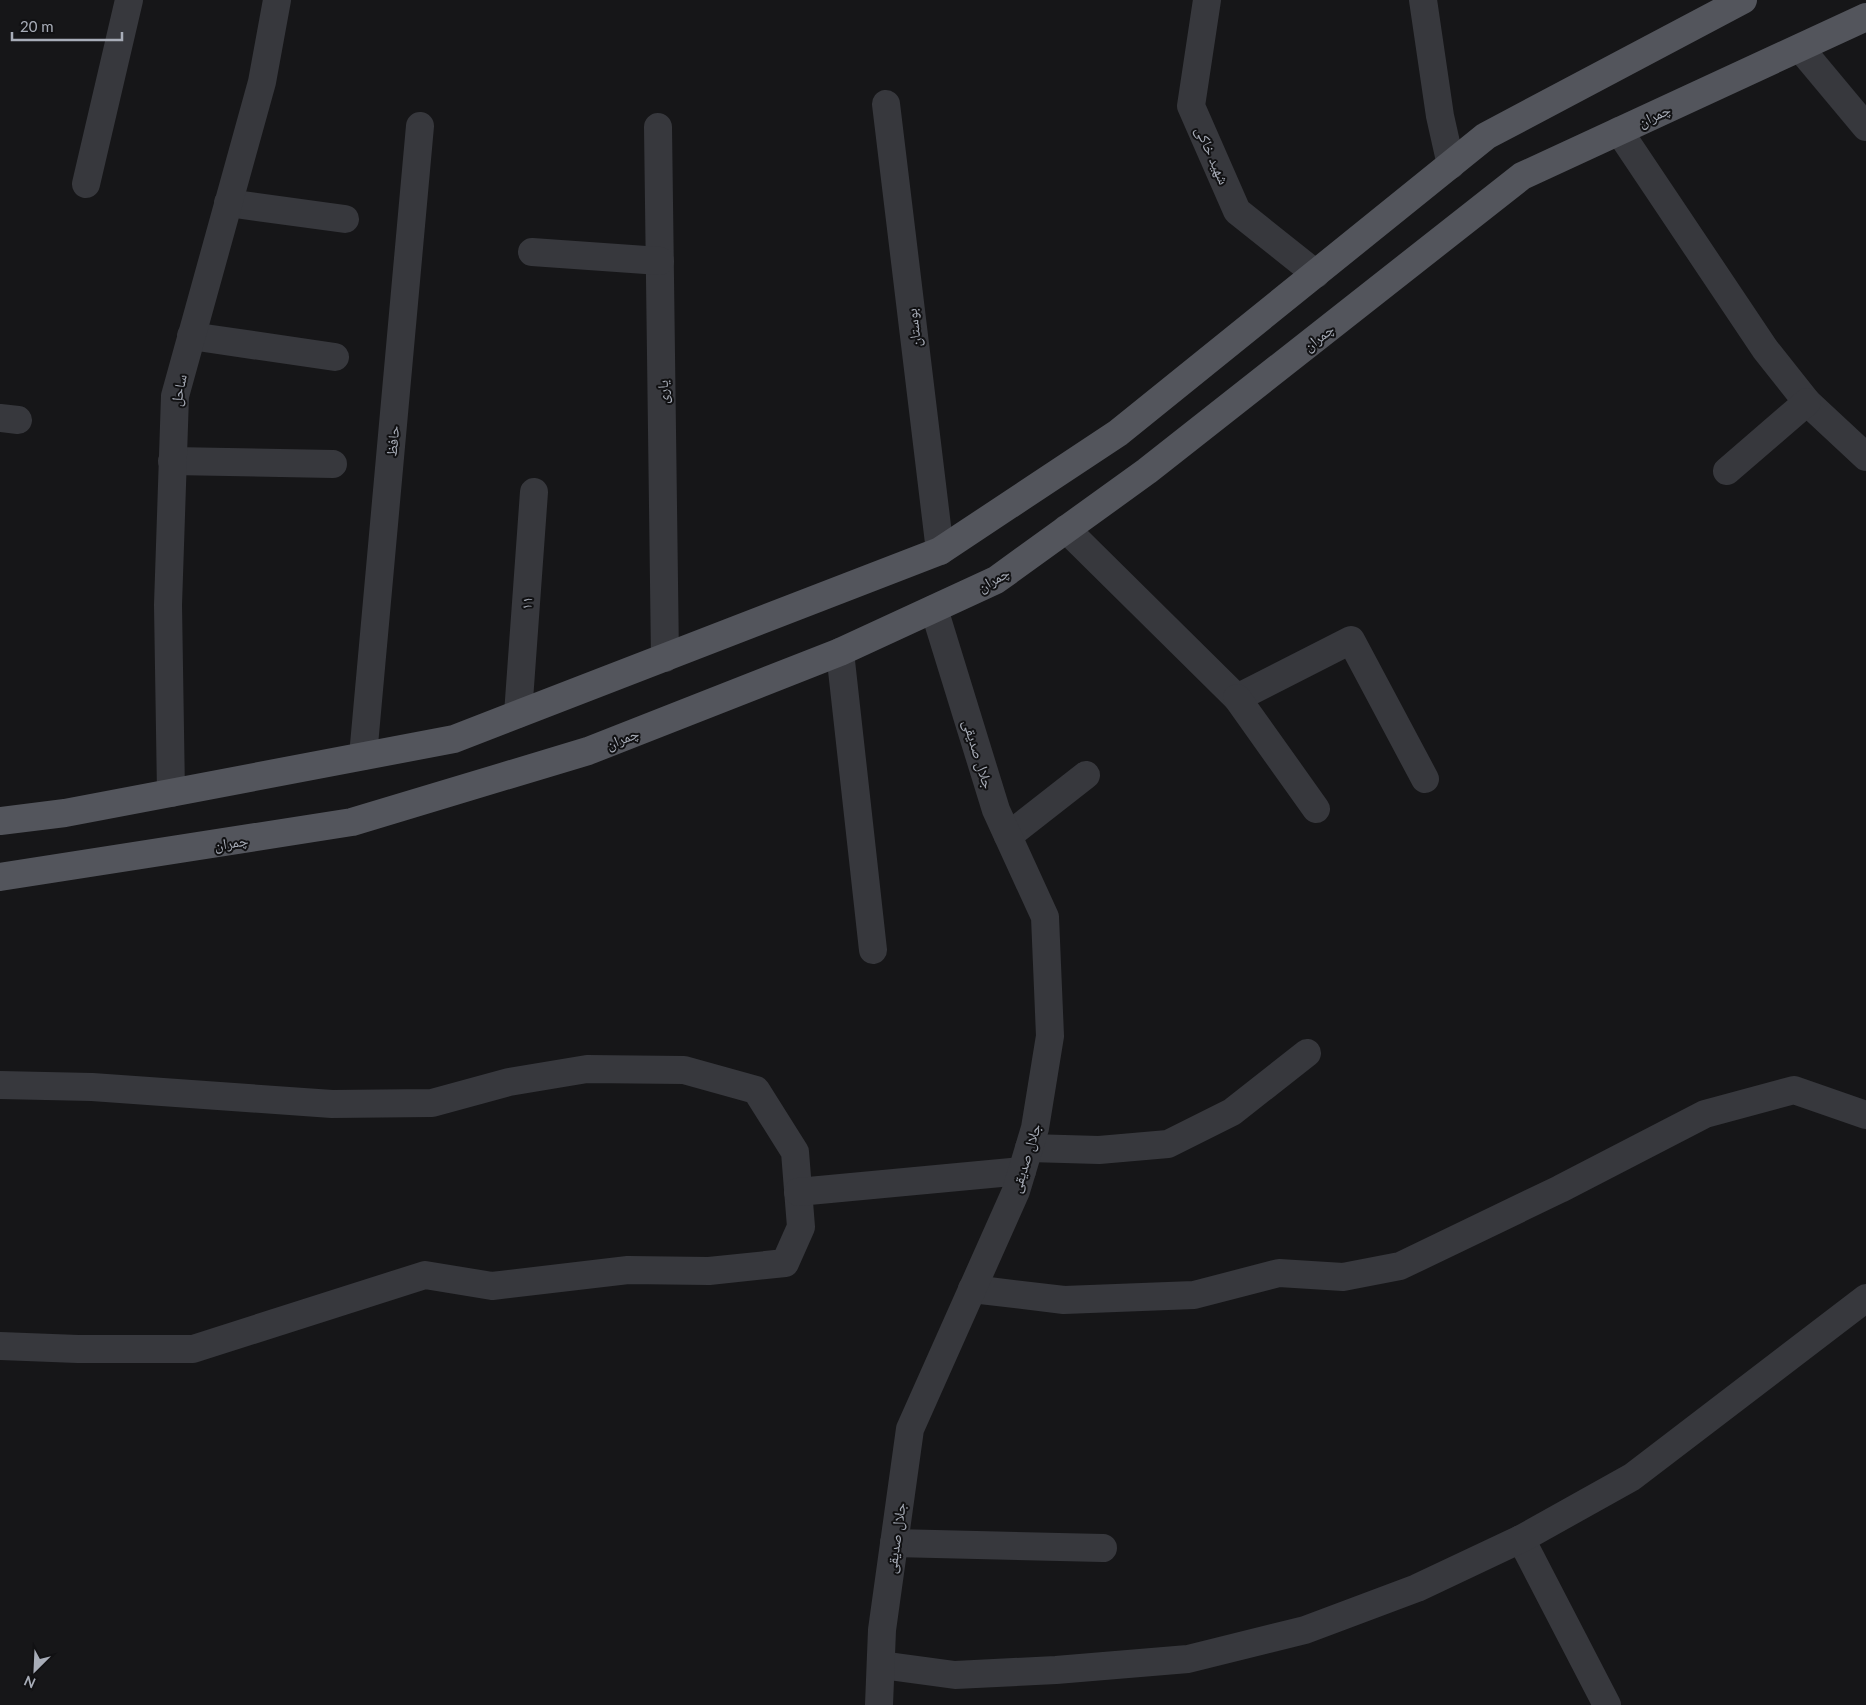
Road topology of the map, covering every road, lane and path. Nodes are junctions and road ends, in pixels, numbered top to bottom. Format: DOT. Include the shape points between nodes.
graph roads {
  1 [pos="129,0"];
  2 [pos="277,0"];
  3 [pos="1207,0"];
  4 [pos="1423,0"];
  5 [pos="1744,0"];
  6 [pos="1866,18"];
  7 [pos="1800,48"];
  8 [pos="886,104"];
  9 [pos="420,126"];
  10 [pos="658,127"];
  11 [pos="1866,127"];
  12 [pos="1619,131"];
  13 [pos="1451,164"];
  14 [pos="86,184"];
  15 [pos="228,203"];
  16 [pos="345,219"];
  17 [pos="532,252"];
  18 [pos="660,261"];
  19 [pos="1316,274"];
  20 [pos="191,336"];
  21 [pos="335,357"];
  22 [pos="1807,402"];
  23 [pos="1866,457"];
  24 [pos="172,461"];
  25 [pos="333,464"];
  26 [pos="1727,471"];
  27 [pos="534,492"];
  28 [pos="1066,529"];
  29 [pos="940,551"];
  30 [pos="934,608"];
  31 [pos="840,652"];
  32 [pos="665,658"];
  33 [pos="1237,698"];
  34 [pos="518,714"];
  35 [pos="363,756"];
  36 [pos="1086,775"];
  37 [pos="1425,779"];
  38 [pos="171,793"];
  39 [pos="1316,808"];
  40 [pos="0,821"];
  41 [pos="1008,836"];
  42 [pos="0,877"];
  43 [pos="873,950"];
  44 [pos="1307,1053"];
  45 [pos="0,1085"];
  46 [pos="1866,1115"];
  47 [pos="1026,1160"];
  48 [pos="798,1192"];
  49 [pos="972,1289"];
  50 [pos="1866,1298"];
  51 [pos="0,1346"];
  52 [pos="1521,1539"];
  53 [pos="894,1543"];
  54 [pos="1103,1548"];
  55 [pos="881,1665"];
  56 [pos="879,1705"];
  57 [pos="1607,1705"];
  1 -- 14 [label="street"];
  2 -- 15 [label="street, ساحل" via="262,82"];
  3 -- 19 [label="street, شهید خاکی" via="1191,106 1238,211"];
  4 -- 13 [label="street" via="1440,116"];
  5 -- 13 [label="main road" via="1486,136"];
  6 -- 7 [label="main road, چمران"];
  7 -- 11 [label="street"];
  7 -- 12 [label="main road, چمران"];
  8 -- 29 [label="street, بوستان"];
  9 -- 35 [label="street, حافظ"];
  10 -- 18 [label="street, یاری"];
  12 -- 22 [label="street" via="1765,349"];
  12 -- 28 [label="main road, چمران" via="1522,176 1146,471"];
  13 -- 19 [label="main road"];
  15 -- 16 [label="street"];
  15 -- 20 [label="street, ساحل"];
  17 -- 18 [label="street"];
  18 -- 32 [label="street, یاری"];
  19 -- 29 [label="main road" via="1118,433"];
  20 -- 21 [label="street"];
  20 -- 24 [label="street, ساحل" via="174,396"];
  22 -- 23 [label="street"];
  22 -- 26 [label="street"];
  24 -- 25 [label="street"];
  24 -- 38 [label="street, ساحل" via="168,605"];
  27 -- 34 [label="street, ۱۱"];
  28 -- 30 [label="main road, چمران" via="996,580"];
  28 -- 33 [label="street"];
  29 -- 32 [label="main road"];
  30 -- 31 [label="main road, چمران"];
  30 -- 41 [label="street, جلال صدیقی" via="996,810"];
  31 -- 42 [label="main road, چمران" via="588,751 352,822"];
  31 -- 43 [label="street"];
  32 -- 34 [label="main road"];
  33 -- 37 [label="street" via="1351,640"];
  33 -- 39 [label="street"];
  34 -- 35 [label="main road" via="454,739"];
  35 -- 38 [label="main road"];
  36 -- 41 [label="street"];
  38 -- 40 [label="main road" via="65,813"];
  41 -- 47 [label="street, جلال صدیقی" via="1045,917 1050,1036 1036,1128"];
  44 -- 47 [label="street" via="1232,1112 1168,1144"];
  45 -- 48 [label="street" via="92,1087 332,1104 432,1103 509,1082 587,1069 684,1070 756,1090 795,1152"];
  46 -- 49 [label="street" via="1794,1090 1705,1114 1400,1266 1362,1274 1344,1277 1279,1273 1194,1295 1074,1300"];
  47 -- 48 [label="street"];
  47 -- 49 [label="street, جلال صدیقی" via="1016,1191"];
  48 -- 51 [label="street" via="801,1227 785,1263 709,1271 628,1270 492,1286 425,1275 193,1349"];
  49 -- 53 [label="street, جلال صدیقی" via="910,1429"];
  50 -- 52 [label="street" via="1632,1477"];
  52 -- 55 [label="street" via="1417,1588 1305,1630 1188,1659 955,1675"];
  52 -- 57 [label="street"];
  53 -- 54 [label="street"];
  53 -- 55 [label="street, جلال صدیقی" via="882,1630"];
  55 -- 56 [label="street, جلال صدیقی"];
}
